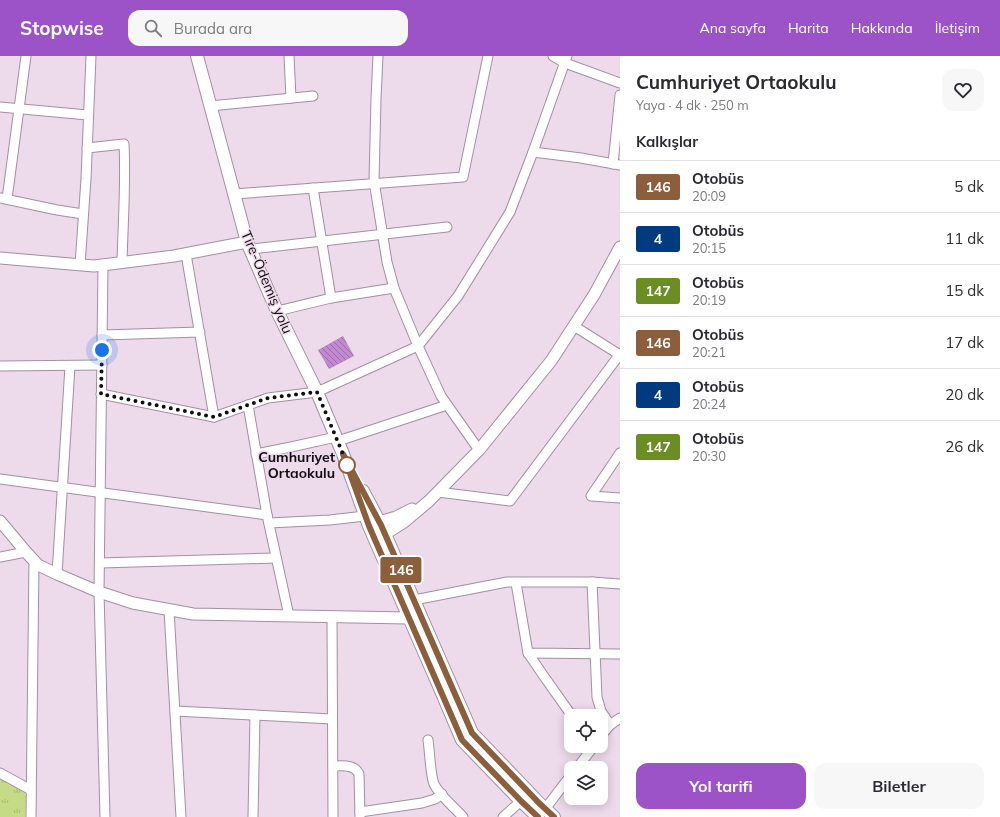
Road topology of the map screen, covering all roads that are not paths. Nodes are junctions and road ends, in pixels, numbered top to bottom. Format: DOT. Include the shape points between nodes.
graph roads {
  1 [pos="26,56"];
  2 [pos="91,56"];
  3 [pos="197,56"];
  4 [pos="289,56"];
  5 [pos="378,56"];
  6 [pos="488,56"];
  7 [pos="553,56"];
  8 [pos="566,59"];
  9 [pos="620,83"];
  10 [pos="620,95"];
  11 [pos="313,96"];
  12 [pos="291,98"];
  13 [pos="210,106"];
  14 [pos="0,107"];
  15 [pos="20,109"];
  16 [pos="88,115"];
  17 [pos="87,148"];
  18 [pos="533,152"];
  19 [pos="616,164"];
  20 [pos="375,184"];
  21 [pos="313,188"];
  22 [pos="234,194"];
  23 [pos="4,199"];
  24 [pos="83,214"];
  25 [pos="447,227"];
  26 [pos="382,234"];
  27 [pos="321,241"];
  28 [pos="249,245"];
  29 [pos="620,247"];
  30 [pos="186,254"];
  31 [pos="0,258"];
  32 [pos="122,262"];
  33 [pos="80,265"];
  34 [pos="103,265"];
  35 [pos="394,288"];
  36 [pos="331,298"];
  37 [pos="276,311"];
  38 [pos="574,326"];
  39 [pos="200,332"];
  40 [pos="102,335"];
  41 [pos="418,346"];
  42 [pos="620,355"];
  43 [pos="102,365"];
  44 [pos="0,366"];
  45 [pos="70,366"];
  46 [pos="317,392"];
  47 [pos="101,394"];
  48 [pos="248,405"];
  49 [pos="447,405"];
  50 [pos="214,417"];
  51 [pos="337,439"];
  52 [pos="479,450"];
  53 [pos="620,453"];
  54 [pos="256,454"];
  55 [pos="0,479"];
  56 [pos="62,488"];
  57 [pos="438,492"];
  58 [pos="100,493"];
  59 [pos="620,498"];
  60 [pos="429,501"];
  61 [pos="268,519"];
  62 [pos="0,521"];
  63 [pos="371,521"];
  64 [pos="379,536"];
  65 [pos="26,552"];
  66 [pos="0,557"];
  67 [pos="276,558"];
  68 [pos="34,560"];
  69 [pos="100,563"];
  70 [pos="57,574"];
  71 [pos="592,582"];
  72 [pos="516,583"];
  73 [pos="620,584"];
  74 [pos="99,592"];
  75 [pos="414,600"];
  76 [pos="169,610"];
  77 [pos="289,616"];
  78 [pos="332,617"];
  79 [pos="409,618"];
  80 [pos="528,653"];
  81 [pos="595,654"];
  82 [pos="620,654"];
  83 [pos="567,709"];
  84 [pos="175,711"];
  85 [pos="255,715"];
  86 [pos="620,718"];
  87 [pos="332,719"];
  88 [pos="610,725"];
  89 [pos="608,727"];
  90 [pos="428,740"];
  91 [pos="589,753"];
  92 [pos="582,761"];
  93 [pos="333,766"];
  94 [pos="0,773"];
  95 [pos="564,786"];
  96 [pos="31,790"];
  97 [pos="442,794"];
  98 [pos="521,801"];
  99 [pos="360,814"];
  100 [pos="546,814"];
  101 [pos="31,817"];
  102 [pos="105,817"];
  103 [pos="181,817"];
  104 [pos="253,817"];
  105 [pos="333,817"];
  106 [pos="463,817"];
  107 [pos="503,817"];
  1 -- 15 [label="street"];
  2 -- 16 [label="street"];
  3 -- 13 [label="main road, Tire-Ödemiş yolu"];
  4 -- 12 [label="street"];
  5 -- 20 [label="street"];
  6 -- 20 [label="street" via="463,177"];
  7 -- 8 [label="street"];
  8 -- 9 [label="street"];
  8 -- 18 [label="street"];
  10 -- 19 [label="street"];
  11 -- 12 [label="street"];
  12 -- 13 [label="street"];
  13 -- 22 [label="main road, Tire-Ödemiş yolu"];
  14 -- 15 [label="street"];
  15 -- 16 [label="street"];
  15 -- 23 [label="street"];
  16 -- 17 [label="street"];
  17 -- 24 [label="street"];
  17 -- 32 [label="street" via="124,144"];
  18 -- 19 [label="street"];
  18 -- 41 [label="street" via="510,212 458,296"];
  20 -- 21 [label="street"];
  20 -- 26 [label="street"];
  21 -- 22 [label="street"];
  21 -- 27 [label="street"];
  22 -- 28 [label="main road, Tire-Ödemiş yolu"];
  23 -- 24 [label="street"];
  24 -- 33 [label="street"];
  25 -- 26 [label="street"];
  26 -- 27 [label="street"];
  26 -- 35 [label="street"];
  27 -- 28 [label="street"];
  27 -- 36 [label="street"];
  28 -- 30 [label="street"];
  28 -- 37 [label="main road, Tire-Ödemiş yolu"];
  29 -- 38 [label="street"];
  30 -- 32 [label="street"];
  30 -- 39 [label="street"];
  31 -- 33 [label="street"];
  32 -- 34 [label="street"];
  33 -- 34 [label="street"];
  34 -- 40 [label="street"];
  35 -- 36 [label="street"];
  35 -- 41 [label="street"];
  36 -- 37 [label="street"];
  37 -- 46 [label="main road, Tire-Ödemiş yolu"];
  38 -- 42 [label="street"];
  38 -- 52 [label="street" via="551,361"];
  39 -- 40 [label="street"];
  39 -- 50 [label="street"];
  40 -- 43 [label="street"];
  41 -- 46 [label="street"];
  41 -- 49 [label="street"];
  42 -- 57 [label="street" via="510,501"];
  43 -- 45 [label="street"];
  43 -- 47 [label="street"];
  44 -- 45 [label="street"];
  45 -- 56 [label="street"];
  46 -- 48 [label="street" via="268,398"];
  46 -- 51 [label="main road, Tire-Ödemiş yolu"];
  47 -- 50 [label="street"];
  47 -- 58 [label="street"];
  48 -- 50 [label="street"];
  48 -- 54 [label="street"];
  49 -- 51 [label="street"];
  49 -- 52 [label="street"];
  51 -- 54 [label="street"];
  51 -- 63 [label="main road, Tire-Ödemiş yolu"];
  52 -- 57 [label="street"];
  53 -- 59 [label="street" via="590,496"];
  54 -- 61 [label="street"];
  55 -- 56 [label="street"];
  56 -- 58 [label="street"];
  56 -- 70 [label="street"];
  57 -- 60 [label="street"];
  58 -- 61 [label="street"];
  58 -- 69 [label="street"];
  60 -- 63 [label="street" via="396,517"];
  60 -- 64 [label="street" via="404,522"];
  61 -- 63 [label="street"];
  61 -- 67 [label="street"];
  62 -- 65 [label="street"];
  63 -- 64 [label="main road, Tire-Ödemiş yolu"];
  64 -- 75 [label="main road"];
  64 -- 79 [label="main road"];
  65 -- 66 [label="street"];
  65 -- 68 [label="street"];
  67 -- 69 [label="street"];
  67 -- 77 [label="street"];
  68 -- 70 [label="street" via="38,565"];
  68 -- 96 [label="street"];
  69 -- 74 [label="street"];
  70 -- 74 [label="street"];
  71 -- 72 [label="street"];
  71 -- 73 [label="street"];
  71 -- 81 [label="street"];
  72 -- 75 [label="street" via="507,582"];
  72 -- 80 [label="street"];
  74 -- 76 [label="street" via="133,603"];
  74 -- 102 [label="street"];
  75 -- 100 [label="main road" via="472,733"];
  76 -- 77 [label="street" via="192,614"];
  76 -- 84 [label="street"];
  77 -- 78 [label="street"];
  78 -- 79 [label="street"];
  78 -- 87 [label="street"];
  79 -- 98 [label="main road" via="462,740"];
  80 -- 81 [label="street"];
  80 -- 83 [label="street"];
  81 -- 82 [label="street"];
  81 -- 88 [label="street" via="599,704"];
  84 -- 85 [label="street"];
  84 -- 103 [label="street"];
  85 -- 87 [label="street"];
  85 -- 104 [label="street"];
  86 -- 88 [label="street"];
  87 -- 93 [label="street"];
  88 -- 89 [label="street"];
  90 -- 97 [label="street" via="433,780"];
  91 -- 92 [label="street"];
  93 -- 99 [label="street" via="351,766 358,771"];
  93 -- 105 [label="street"];
  94 -- 96 [label="street"];
  95 -- 100 [label="street"];
  96 -- 101 [label="street"];
  97 -- 99 [label="street" via="422,803"];
  97 -- 106 [label="street"];
  98 -- 100 [label="main road"];
  98 -- 107 [label="street"];
}
